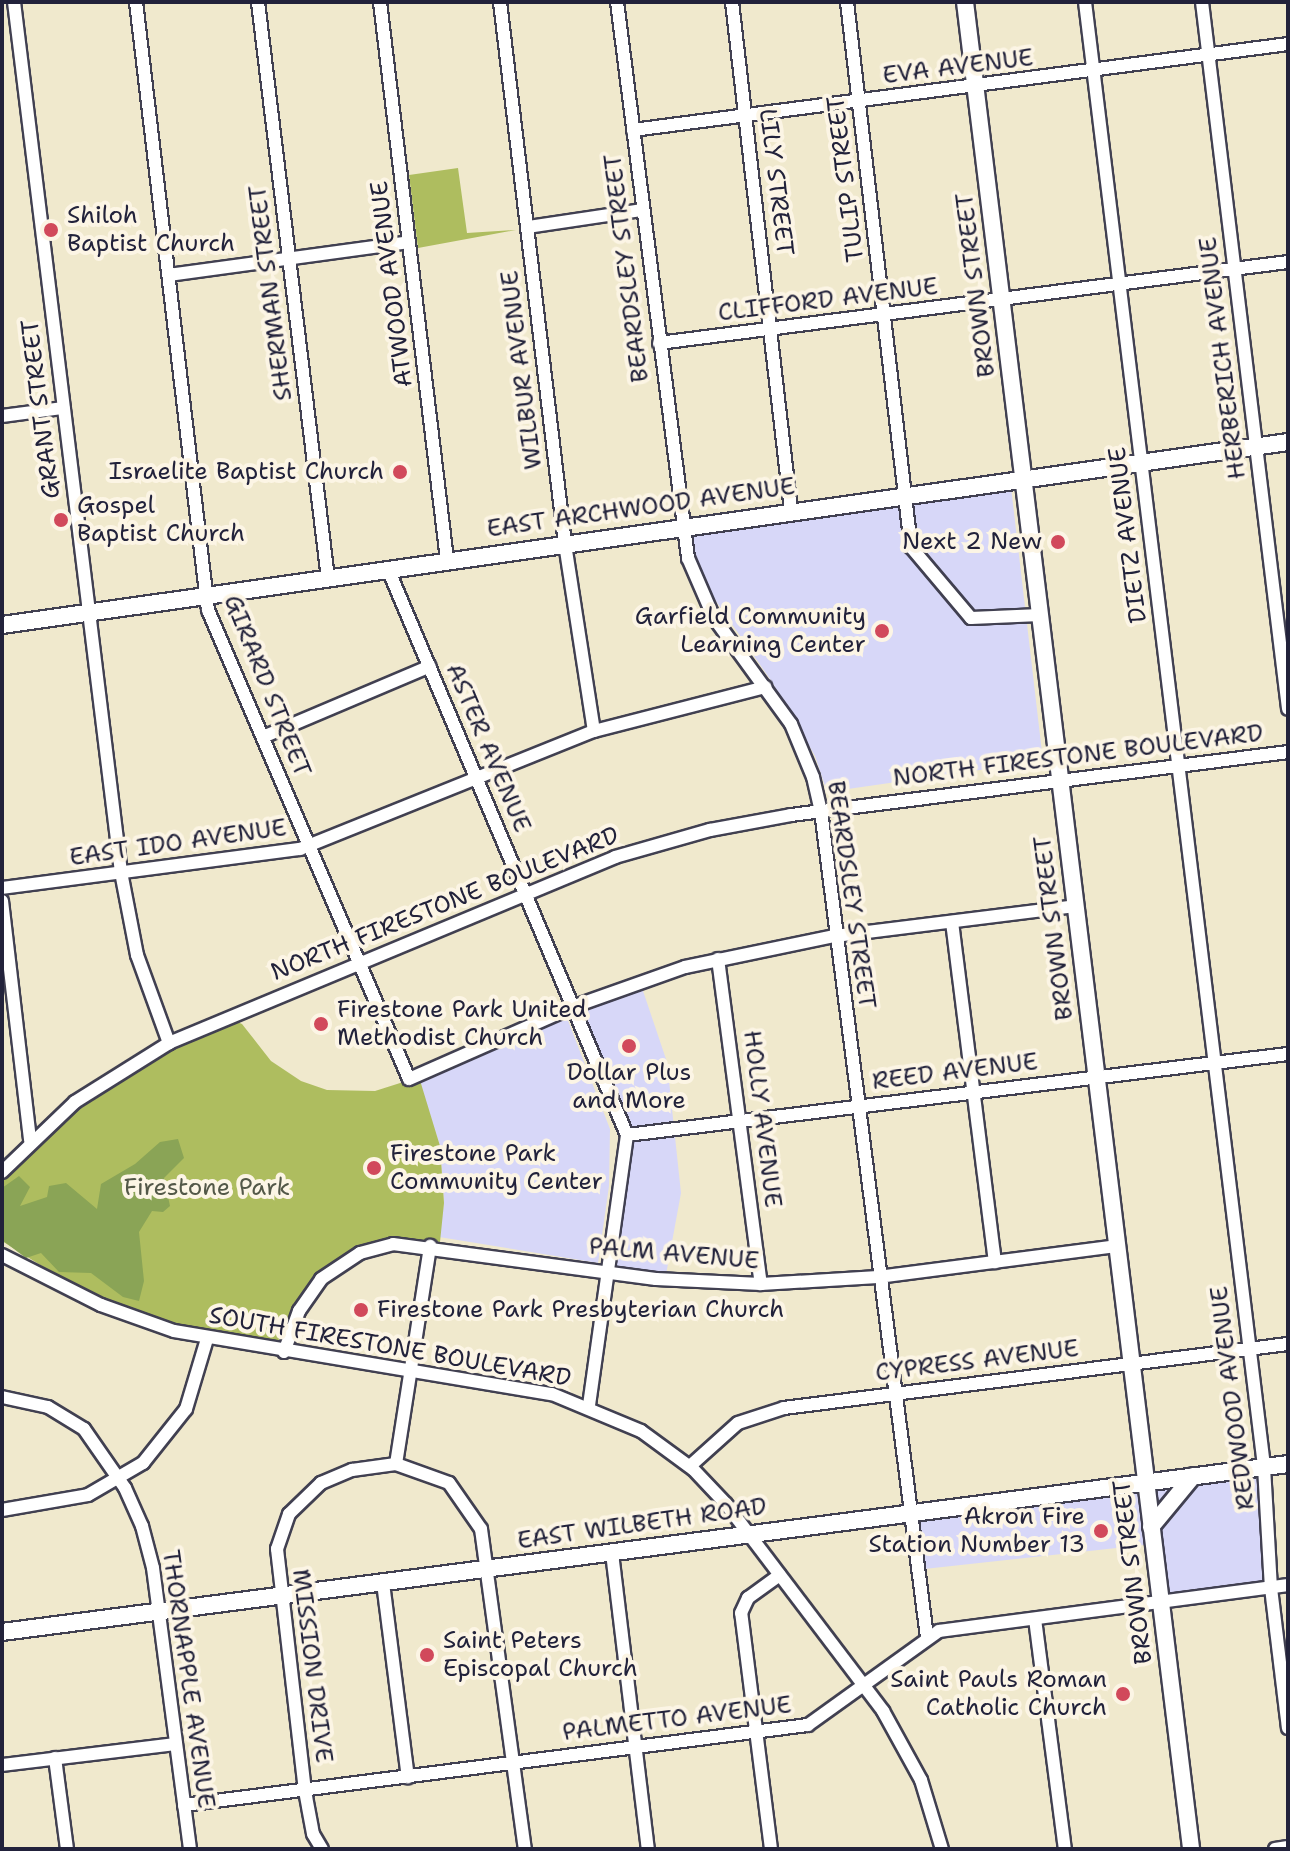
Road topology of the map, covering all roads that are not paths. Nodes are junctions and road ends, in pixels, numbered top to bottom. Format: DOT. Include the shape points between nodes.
graph roads {
  1 [pos="14,2"];
  2 [pos="136,2"];
  3 [pos="258,2"];
  4 [pos="380,2"];
  5 [pos="500,2"];
  6 [pos="617,2"];
  7 [pos="732,2"];
  8 [pos="847,2"];
  9 [pos="965,2"];
  10 [pos="1085,2"];
  11 [pos="1202,2"];
  12 [pos="1288,44"];
  13 [pos="1209,54"];
  14 [pos="1094,71"];
  15 [pos="975,87"];
  16 [pos="859,101"];
  17 [pos="746,115"];
  18 [pos="633,130"];
  19 [pos="642,210"];
  20 [pos="528,227"];
  21 [pos="409,242"];
  22 [pos="289,259"];
  23 [pos="1288,262"];
  24 [pos="1234,269"];
  25 [pos="169,275"];
  26 [pos="1119,285"];
  27 [pos="1002,301"];
  28 [pos="884,316"];
  29 [pos="772,329"];
  30 [pos="659,343"];
  31 [pos="63,408"];
  32 [pos="2,416"];
  33 [pos="1288,442"];
  34 [pos="1256,447"];
  35 [pos="1141,461"];
  36 [pos="1023,476"];
  37 [pos="903,494"];
  38 [pos="791,510"];
  39 [pos="681,527"];
  40 [pos="565,544"];
  41 [pos="447,560"];
  42 [pos="388,569"];
  43 [pos="328,579"];
  44 [pos="206,597"];
  45 [pos="88,612"];
  46 [pos="1040,615"];
  47 [pos="2,625"];
  48 [pos="430,666"];
  49 [pos="765,687"];
  50 [pos="1288,709"];
  51 [pos="594,731"];
  52 [pos="263,737"];
  53 [pos="1288,752"];
  54 [pos="1178,766"];
  55 [pos="476,775"];
  56 [pos="1060,780"];
  57 [pos="821,811"];
  58 [pos="309,845"];
  59 [pos="121,872"];
  60 [pos="2,888"];
  61 [pos="526,891"];
  62 [pos="2,901"];
  63 [pos="1075,906"];
  64 [pos="952,922"];
  65 [pos="835,936"];
  66 [pos="718,959"];
  67 [pos="359,962"];
  68 [pos="575,1006"];
  69 [pos="8,1019"];
  70 [pos="169,1043"];
  71 [pos="1288,1054"];
  72 [pos="1215,1063"];
  73 [pos="1096,1077"];
  74 [pos="974,1092"];
  75 [pos="857,1107"];
  76 [pos="740,1122"];
  77 [pos="627,1135"];
  78 [pos="30,1140"];
  79 [pos="2,1172"];
  80 [pos="430,1246"];
  81 [pos="1116,1246"];
  82 [pos="2,1254"];
  83 [pos="995,1262"];
  84 [pos="608,1274"];
  85 [pos="878,1277"];
  86 [pos="761,1284"];
  87 [pos="207,1339"];
  88 [pos="1288,1344"];
  89 [pos="1249,1349"];
  90 [pos="284,1352"];
  91 [pos="1131,1364"];
  92 [pos="411,1371"];
  93 [pos="893,1394"];
  94 [pos="2,1397"];
  95 [pos="589,1405"];
  96 [pos="396,1464"];
  97 [pos="1288,1464"];
  98 [pos="690,1466"];
  99 [pos="1264,1467"];
  100 [pos="1193,1476"];
  101 [pos="120,1480"];
  102 [pos="1146,1482"];
  103 [pos="2,1510"];
  104 [pos="908,1513"];
  105 [pos="1151,1527"];
  106 [pos="750,1534"];
  107 [pos="612,1553"];
  108 [pos="489,1569"];
  109 [pos="780,1575"];
  110 [pos="383,1583"];
  111 [pos="1288,1585"];
  112 [pos="1271,1588"];
  113 [pos="281,1597"];
  114 [pos="1161,1603"];
  115 [pos="159,1613"];
  116 [pos="1035,1619"];
  117 [pos="2,1632"];
  118 [pos="927,1637"];
  119 [pos="865,1686"];
  120 [pos="1288,1728"];
  121 [pos="756,1732"];
  122 [pos="176,1744"];
  123 [pos="635,1747"];
  124 [pos="55,1758"];
  125 [pos="514,1763"];
  126 [pos="2,1765"];
  127 [pos="408,1777"];
  128 [pos="305,1791"];
  129 [pos="184,1805"];
  130 [pos="1288,1847"];
  131 [pos="67,1849"];
  132 [pos="190,1849"];
  133 [pos="322,1849"];
  134 [pos="525,1849"];
  135 [pos="648,1849"];
  136 [pos="771,1849"];
  137 [pos="942,1849"];
  138 [pos="1065,1849"];
  139 [pos="1191,1849"];
  140 [pos="1275,1849"];
  1 -- 31 [label="street, GRANT STREET"];
  2 -- 25 [label="street, GIRARD STREET"];
  3 -- 22 [label="street, SHERMAN STREET"];
  4 -- 21 [label="street, ATWOOD AVENUE"];
  5 -- 20 [label="street, WILBUR AVENUE"];
  6 -- 18 [label="street, BEARDSLEY STREET"];
  7 -- 17 [label="street, LILY STREET"];
  8 -- 16 [label="street, TULIP STREET"];
  9 -- 15 [label="main road, BROWN STREET"];
  10 -- 14 [label="street, DIETZ AVENUE"];
  11 -- 13 [label="street, HERBERICH AVENUE"];
  12 -- 13 [label="street, EVA AVENUE"];
  13 -- 14 [label="street, EVA AVENUE"];
  13 -- 24 [label="street, HERBERICH AVENUE"];
  14 -- 15 [label="street, EVA AVENUE"];
  14 -- 26 [label="street, DIETZ AVENUE"];
  15 -- 16 [label="street, EVA AVENUE"];
  15 -- 27 [label="main road, BROWN STREET"];
  16 -- 17 [label="street, EVA AVENUE"];
  16 -- 28 [label="street, TULIP STREET"];
  17 -- 18 [label="street, EVA AVENUE"];
  17 -- 29 [label="street, LILY STREET"];
  18 -- 19 [label="street, BEARDSLEY STREET"];
  19 -- 20 [label="street"];
  19 -- 30 [label="street, BEARDSLEY STREET"];
  20 -- 40 [label="street, WILBUR AVENUE"];
  21 -- 22 [label="street"];
  21 -- 41 [label="street, ATWOOD AVENUE"];
  22 -- 25 [label="street"];
  22 -- 43 [label="street, SHERMAN STREET"];
  23 -- 24 [label="street, CLIFFORD AVENUE"];
  24 -- 26 [label="street, CLIFFORD AVENUE"];
  24 -- 34 [label="street, HERBERICH AVENUE"];
  25 -- 44 [label="street, GIRARD STREET"];
  26 -- 27 [label="street, CLIFFORD AVENUE"];
  26 -- 35 [label="street, DIETZ AVENUE"];
  27 -- 28 [label="street, CLIFFORD AVENUE"];
  27 -- 36 [label="main road, BROWN STREET"];
  28 -- 29 [label="street, CLIFFORD AVENUE"];
  28 -- 37 [label="street, TULIP STREET"];
  29 -- 30 [label="street, CLIFFORD AVENUE"];
  29 -- 38 [label="street, LILY STREET"];
  30 -- 39 [label="street, BEARDSLEY STREET"];
  31 -- 32 [label="street"];
  31 -- 45 [label="street, GRANT STREET"];
  33 -- 34 [label="main road, EAST ARCHWOOD AVENUE"];
  34 -- 35 [label="main road, EAST ARCHWOOD AVENUE"];
  34 -- 50 [label="street, HERBERICH AVENUE"];
  35 -- 36 [label="main road, EAST ARCHWOOD AVENUE"];
  35 -- 54 [label="street, DIETZ AVENUE"];
  36 -- 37 [label="main road, EAST ARCHWOOD AVENUE"];
  36 -- 46 [label="main road, BROWN STREET"];
  37 -- 38 [label="main road, EAST ARCHWOOD AVENUE"];
  37 -- 46 [label="street, TULIP STREET" via="916,558 960,610 983,621"];
  38 -- 39 [label="main road, EAST ARCHWOOD AVENUE"];
  39 -- 40 [label="main road, EAST ARCHWOOD AVENUE"];
  39 -- 49 [label="street, BEARDSLEY STREET" via="706,605"];
  40 -- 41 [label="main road, EAST ARCHWOOD AVENUE"];
  40 -- 51 [label="street, WILBUR AVENUE"];
  41 -- 42 [label="main road, EAST ARCHWOOD AVENUE"];
  42 -- 43 [label="main road, EAST ARCHWOOD AVENUE"];
  42 -- 48 [label="street, ASTER AVENUE"];
  43 -- 44 [label="main road, EAST ARCHWOOD AVENUE"];
  44 -- 45 [label="main road, EAST ARCHWOOD AVENUE"];
  44 -- 52 [label="street, GIRARD STREET"];
  45 -- 47 [label="main road, EAST ARCHWOOD AVENUE"];
  45 -- 59 [label="street, GRANT STREET"];
  46 -- 56 [label="main road, BROWN STREET"];
  48 -- 52 [label="street"];
  48 -- 55 [label="street, ASTER AVENUE"];
  49 -- 51 [label="street, EAST IDO AVENUE"];
  49 -- 57 [label="street, BEARDSLEY STREET" via="804,750"];
  51 -- 55 [label="street, EAST IDO AVENUE"];
  52 -- 58 [label="street, GIRARD STREET"];
  53 -- 54 [label="street, NORTH FIRESTONE BOULEVARD"];
  54 -- 56 [label="street, NORTH FIRESTONE BOULEVARD"];
  54 -- 72 [label="street, DIETZ AVENUE"];
  55 -- 58 [label="street, EAST IDO AVENUE"];
  55 -- 61 [label="street, ASTER AVENUE"];
  56 -- 57 [label="street, NORTH FIRESTONE BOULEVARD"];
  56 -- 63 [label="main road, BROWN STREET"];
  57 -- 61 [label="street, NORTH FIRESTONE BOULEVARD" via="669,841"];
  57 -- 65 [label="street, BEARDSLEY STREET"];
  58 -- 59 [label="street, EAST IDO AVENUE"];
  58 -- 67 [label="street, GIRARD STREET"];
  59 -- 60 [label="street, EAST IDO AVENUE"];
  59 -- 70 [label="street, GRANT STREET" via="137,955"];
  61 -- 67 [label="street, NORTH FIRESTONE BOULEVARD"];
  61 -- 68 [label="street, ASTER AVENUE"];
  62 -- 69 [label="street"];
  63 -- 64 [label="street"];
  63 -- 73 [label="main road, BROWN STREET"];
  64 -- 65 [label="street"];
  64 -- 74 [label="street"];
  65 -- 66 [label="street"];
  65 -- 75 [label="street, BEARDSLEY STREET"];
  66 -- 68 [label="street"];
  66 -- 76 [label="street, HOLLY AVENUE"];
  67 -- 68 [label="street, GIRARD STREET" via="409,1079"];
  67 -- 70 [label="street, NORTH FIRESTONE BOULEVARD"];
  68 -- 77 [label="street, ASTER AVENUE"];
  69 -- 78 [label="street"];
  70 -- 78 [label="street, NORTH FIRESTONE BOULEVARD" via="107,1079"];
  71 -- 72 [label="street, REED AVENUE"];
  72 -- 73 [label="street, REED AVENUE"];
  72 -- 89 [label="street, REDWOOD AVENUE"];
  73 -- 74 [label="street, REED AVENUE"];
  73 -- 81 [label="main road, BROWN STREET"];
  74 -- 75 [label="street, REED AVENUE"];
  74 -- 83 [label="street"];
  75 -- 76 [label="street, REED AVENUE"];
  75 -- 85 [label="street, BEARDSLEY STREET"];
  76 -- 77 [label="street, REED AVENUE"];
  76 -- 86 [label="street, HOLLY AVENUE"];
  77 -- 84 [label="street, ASTER AVENUE"];
  78 -- 79 [label="street, NORTH FIRESTONE BOULEVARD"];
  80 -- 84 [label="street, PALM AVENUE"];
  80 -- 90 [label="street, PALM AVENUE" via="380,1246 334,1268 303,1303"];
  80 -- 92 [label="street"];
  81 -- 83 [label="street, PALM AVENUE"];
  81 -- 91 [label="main road, BROWN STREET"];
  82 -- 87 [label="street, SOUTH FIRESTONE BOULEVARD" via="101,1305"];
  83 -- 85 [label="street, PALM AVENUE"];
  84 -- 86 [label="street, PALM AVENUE"];
  84 -- 95 [label="street, ASTER AVENUE"];
  85 -- 86 [label="street, PALM AVENUE"];
  85 -- 93 [label="street, BEARDSLEY STREET"];
  87 -- 90 [label="street, SOUTH FIRESTONE BOULEVARD"];
  87 -- 101 [label="street" via="195,1387 179,1420"];
  88 -- 89 [label="street, CYPRESS AVENUE"];
  89 -- 91 [label="street, CYPRESS AVENUE"];
  89 -- 99 [label="street, REDWOOD AVENUE"];
  90 -- 92 [label="street, SOUTH FIRESTONE BOULEVARD"];
  91 -- 93 [label="street, CYPRESS AVENUE"];
  91 -- 102 [label="main road, BROWN STREET"];
  92 -- 95 [label="street, SOUTH FIRESTONE BOULEVARD" via="531,1389"];
  92 -- 96 [label="street"];
  93 -- 98 [label="street, CYPRESS AVENUE" via="764,1412 725,1432"];
  93 -- 104 [label="street, BEARDSLEY STREET"];
  94 -- 101 [label="street, THORNAPPLE AVENUE" via="48,1407 77,1423"];
  95 -- 98 [label="street, SOUTH FIRESTONE BOULEVARD" via="641,1431"];
  96 -- 108 [label="street" via="433,1475 456,1489 479,1523"];
  96 -- 113 [label="street, MISSION DRIVE" via="333,1476 297,1503 277,1549"];
  97 -- 99 [label="main road, EAST WILBETH ROAD"];
  98 -- 106 [label="street, SOUTH FIRESTONE BOULEVARD"];
  99 -- 100 [label="main road, EAST WILBETH ROAD"];
  99 -- 112 [label="street, REDWOOD AVENUE"];
  100 -- 102 [label="main road, EAST WILBETH ROAD"];
  100 -- 105 [label="main road"];
  101 -- 103 [label="street" via="74,1499"];
  101 -- 115 [label="street, THORNAPPLE AVENUE" via="151,1555"];
  102 -- 104 [label="main road, EAST WILBETH ROAD"];
  102 -- 105 [label="main road, BROWN STREET"];
  104 -- 106 [label="main road, EAST WILBETH ROAD"];
  104 -- 118 [label="street, BEARDSLEY STREET"];
  105 -- 114 [label="main road, BROWN STREET"];
  106 -- 107 [label="main road, EAST WILBETH ROAD"];
  106 -- 109 [label="street, SOUTH FIRESTONE BOULEVARD"];
  107 -- 108 [label="main road, EAST WILBETH ROAD"];
  107 -- 123 [label="street"];
  108 -- 110 [label="main road, EAST WILBETH ROAD"];
  108 -- 125 [label="street"];
  109 -- 119 [label="street, SOUTH FIRESTONE BOULEVARD"];
  109 -- 121 [label="street" via="748,1598 741,1613"];
  110 -- 113 [label="main road, EAST WILBETH ROAD"];
  110 -- 127 [label="street"];
  111 -- 112 [label="street, PALMETTO AVENUE"];
  112 -- 114 [label="street, PALMETTO AVENUE"];
  112 -- 120 [label="street, REDWOOD AVENUE"];
  113 -- 115 [label="main road, EAST WILBETH ROAD"];
  113 -- 128 [label="street, MISSION DRIVE"];
  114 -- 116 [label="street, PALMETTO AVENUE"];
  114 -- 139 [label="main road, BROWN STREET"];
  115 -- 117 [label="main road, EAST WILBETH ROAD"];
  115 -- 122 [label="street, THORNAPPLE AVENUE"];
  116 -- 118 [label="street, PALMETTO AVENUE"];
  116 -- 138 [label="street"];
  118 -- 119 [label="street, PALMETTO AVENUE"];
  119 -- 121 [label="street, PALMETTO AVENUE" via="814,1723"];
  119 -- 137 [label="street, SOUTH FIRESTONE BOULEVARD" via="918,1774"];
  121 -- 123 [label="street, PALMETTO AVENUE"];
  121 -- 136 [label="street"];
  122 -- 124 [label="street"];
  122 -- 129 [label="street, THORNAPPLE AVENUE"];
  123 -- 125 [label="street, PALMETTO AVENUE"];
  123 -- 135 [label="street"];
  124 -- 126 [label="street"];
  124 -- 131 [label="street"];
  125 -- 127 [label="street, PALMETTO AVENUE"];
  125 -- 134 [label="street"];
  127 -- 128 [label="street, PALMETTO AVENUE"];
  128 -- 129 [label="street, PALMETTO AVENUE"];
  128 -- 133 [label="street, MISSION DRIVE" via="313,1834"];
  129 -- 132 [label="street, THORNAPPLE AVENUE"];
  130 -- 140 [label="street"];
}
